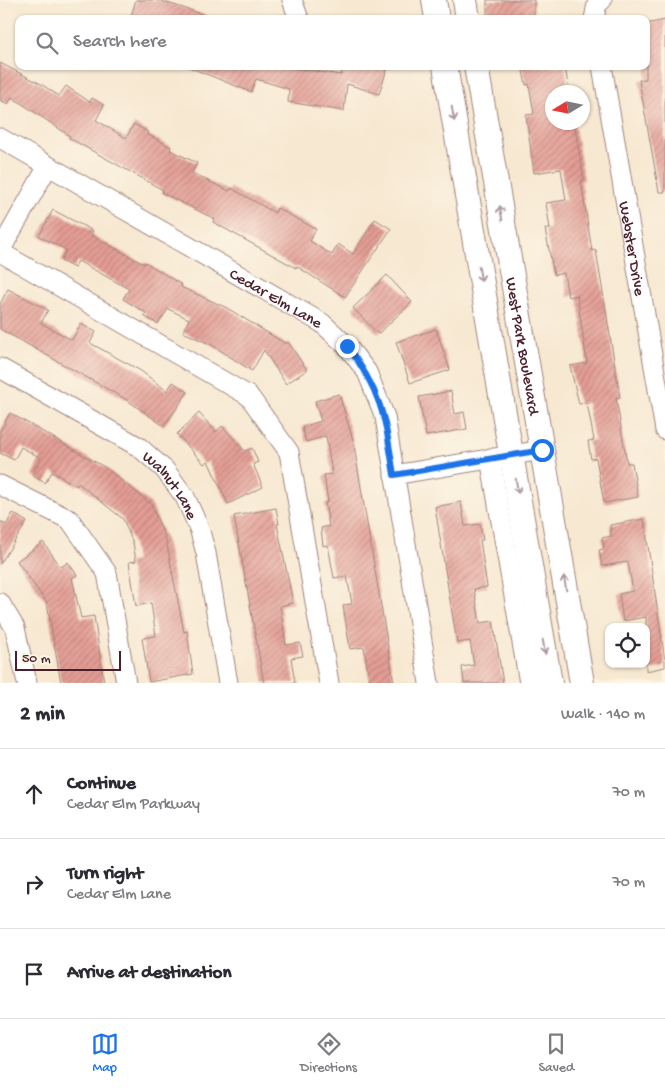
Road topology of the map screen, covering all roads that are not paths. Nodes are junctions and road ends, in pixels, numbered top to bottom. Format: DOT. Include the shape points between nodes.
graph roads {
  1 [pos="292,0"];
  2 [pos="434,0"];
  3 [pos="465,0"];
  4 [pos="602,0"];
  5 [pos="298,15"];
  6 [pos="436,15"];
  7 [pos="467,15"];
  8 [pos="595,15"];
  9 [pos="446,70"];
  10 [pos="477,70"];
  11 [pos="603,70"];
  12 [pos="0,138"];
  13 [pos="48,166"];
  14 [pos="0,252"];
  15 [pos="0,368"];
  16 [pos="665,430"];
  17 [pos="542,450"];
  18 [pos="500,457"];
  19 [pos="394,475"];
  20 [pos="0,484"];
  21 [pos="0,603"];
  22 [pos="26,683"];
  23 [pos="126,683"];
  24 [pos="228,683"];
  25 [pos="329,683"];
  26 [pos="429,683"];
  27 [pos="528,683"];
  28 [pos="550,683"];
  29 [pos="582,683"];
  1 -- 5 [label="street"];
  2 -- 6 [label="main road"];
  3 -- 7 [label="main road"];
  4 -- 8 [label="street" via="597,4"];
  9 -- 18 [label="main road, West Park Boulevard, one-way"];
  17 -- 10 [label="main road, West Park Boulevard, one-way"];
  11 -- 16 [label="street, Webster Drive"];
  12 -- 13 [label="street, Cedar Elm Lane"];
  13 -- 14 [label="street"];
  13 -- 19 [label="street, Cedar Elm Lane" via="322,323 347,346 367,372 380,402"];
  14 -- 25 [label="street" via="248,396 289,452"];
  15 -- 24 [label="street, Walnut Lane" via="138,447 165,470 185,497 200,528 206,553"];
  17 -- 18 [label="street"];
  29 -- 17 [label="main road, West Park Boulevard, one-way"];
  18 -- 19 [label="street"];
  18 -- 27 [label="street"];
  18 -- 28 [label="main road, West Park Boulevard, one-way"];
  19 -- 26 [label="street, Cedar Elm Lane"];
  20 -- 23 [label="street" via="70,520 107,573"];
  21 -- 22 [label="street" via="15,628"];
}
